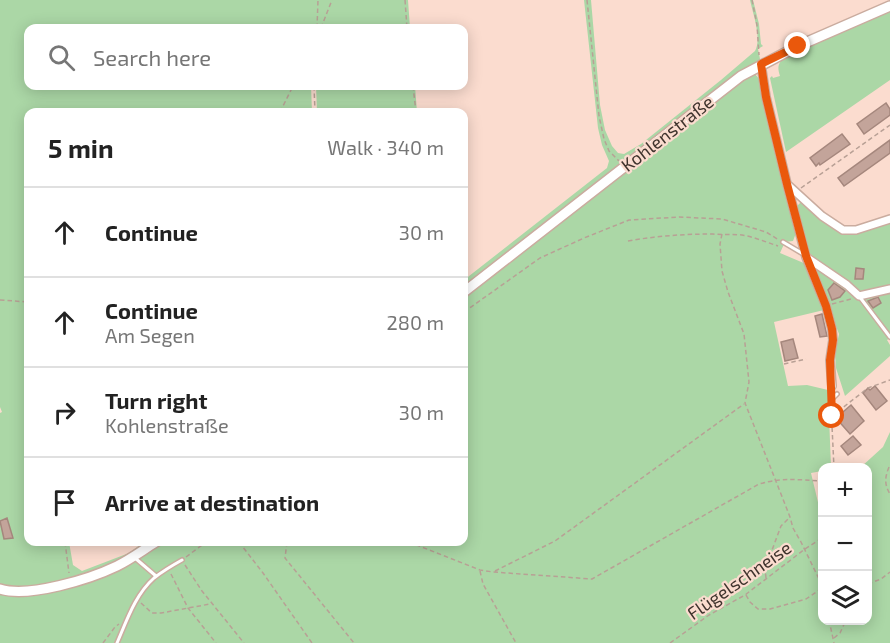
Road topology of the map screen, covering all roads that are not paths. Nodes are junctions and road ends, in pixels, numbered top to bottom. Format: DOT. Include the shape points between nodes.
graph roads {
  1 [pos="890,6"];
  2 [pos="761,64"];
  3 [pos="787,184"];
  4 [pos="890,219"];
  5 [pos="783,242"];
  6 [pos="806,256"];
  7 [pos="468,289"];
  8 [pos="890,289"];
  9 [pos="859,296"];
  10 [pos="890,337"];
  11 [pos="832,386"];
  12 [pos="837,394"];
  13 [pos="831,400"];
  14 [pos="150,546"];
  15 [pos="133,557"];
  16 [pos="182,560"];
  17 [pos="156,576"];
  18 [pos="0,589"];
  19 [pos="117,643"];
  1 -- 2 [label="street, Kohlenstraße"];
  2 -- 3 [label="street"];
  2 -- 7 [label="street, Kohlenstraße"];
  3 -- 4 [label="street" via="843,230"];
  3 -- 6 [label="street"];
  5 -- 6 [label="lane"];
  6 -- 9 [label="street"];
  6 -- 11 [label="street" via="832,329"];
  8 -- 9 [label="street"];
  9 -- 10 [label="lane"];
  12 -- 13 [label="lane"];
  14 -- 15 [label="street"];
  15 -- 17 [label="lane"];
  15 -- 18 [label="street" via="115,567 46,589"];
  16 -- 17 [label="lane"];
  17 -- 19 [label="lane" via="137,598"];
}
